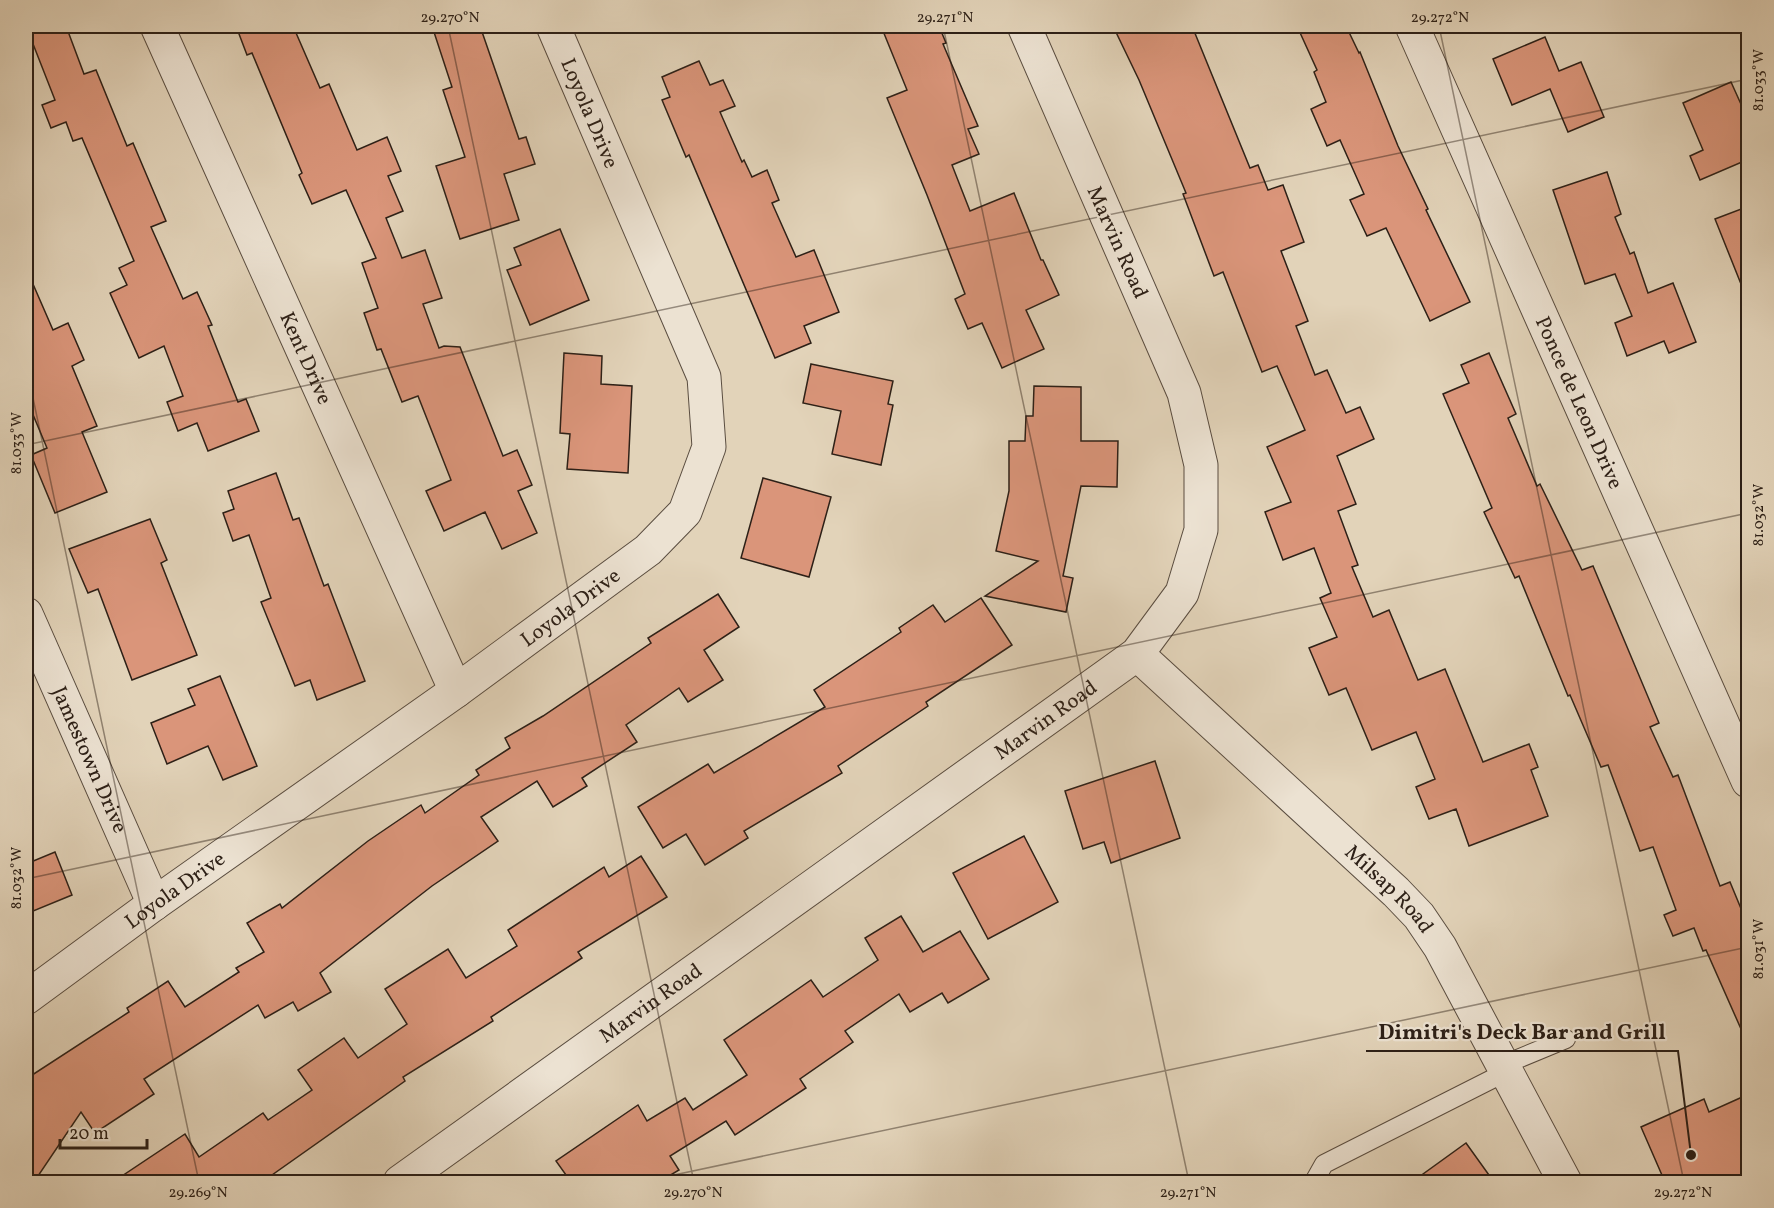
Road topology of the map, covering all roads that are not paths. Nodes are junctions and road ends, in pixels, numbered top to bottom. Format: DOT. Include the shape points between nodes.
graph roads {
  1 [pos="157,26"];
  2 [pos="553,26"];
  3 [pos="1024,26"];
  4 [pos="1412,26"];
  5 [pos="26,614"];
  6 [pos="1137,654"];
  7 [pos="456,691"];
  8 [pos="1749,781"];
  9 [pos="154,904"];
  10 [pos="26,998"];
  11 [pos="1566,1039"];
  12 [pos="1504,1069"];
  13 [pos="400,1182"];
  14 [pos="1316,1182"];
  15 [pos="1565,1182"];
  1 -- 7 [label="street, Kent Drive"];
  2 -- 7 [label="street, Loyola Drive" via="704,377 709,447 685,512 648,550"];
  3 -- 6 [label="street, Marvin Road" via="1184,393 1201,465 1201,530 1182,593"];
  4 -- 8 [label="street, Ponce de Leon Drive"];
  5 -- 9 [label="street, Jamestown Drive"];
  6 -- 12 [label="street, Milsap Road" via="1419,916 1440,947"];
  6 -- 13 [label="street, Marvin Road"];
  7 -- 9 [label="street, Loyola Drive"];
  9 -- 10 [label="street, Loyola Drive"];
  11 -- 12 [label="lane"];
  12 -- 14 [label="lane" via="1324,1164"];
  12 -- 15 [label="street, Milsap Road"];
}
